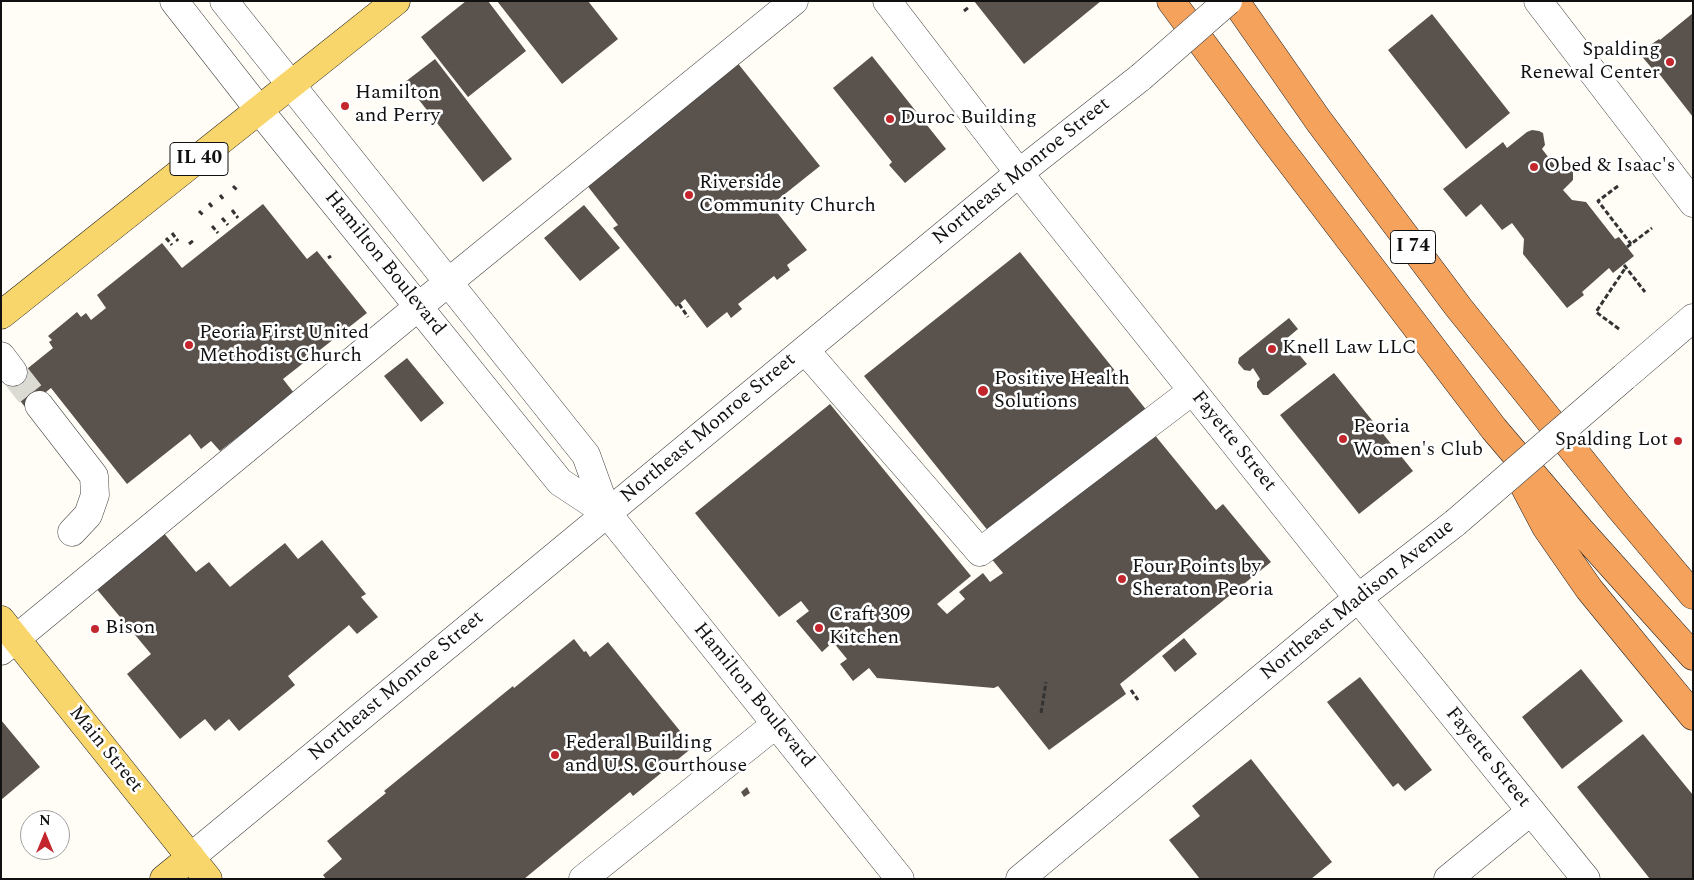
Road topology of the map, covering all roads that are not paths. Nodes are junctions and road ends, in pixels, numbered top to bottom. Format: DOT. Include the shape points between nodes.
graph roads {
  1 [pos="174,1"];
  2 [pos="224,1"];
  3 [pos="396,1"];
  4 [pos="794,1"];
  5 [pos="887,1"];
  6 [pos="1171,1"];
  7 [pos="1228,1"];
  8 [pos="1235,1"];
  9 [pos="1538,1"];
  10 [pos="291,86"];
  11 [pos="260,111"];
  12 [pos="1019,173"];
  13 [pos="1693,203"];
  14 [pos="448,282"];
  15 [pos="418,307"];
  16 [pos="2,318"];
  17 [pos="1693,318"];
  18 [pos="805,350"];
  19 [pos="1192,391"];
  20 [pos="39,404"];
  21 [pos="1494,429"];
  22 [pos="1601,485"];
  23 [pos="607,513"];
  24 [pos="72,532"];
  25 [pos="1693,581"];
  26 [pos="1693,595"];
  27 [pos="1358,598"];
  28 [pos="6,637"];
  29 [pos="1693,656"];
  30 [pos="1693,716"];
  31 [pos="776,724"];
  32 [pos="1531,811"];
  33 [pos="191,857"];
  34 [pos="164,879"];
  35 [pos="208,879"];
  36 [pos="583,879"];
  37 [pos="900,879"];
  38 [pos="1020,879"];
  39 [pos="1448,879"];
  40 [pos="1586,879"];
  1 -- 11 [label="street, Hamilton Boulevard"];
  2 -- 10 [label="street, Hamilton Boulevard"];
  3 -- 10 [label="main road, IL 40"];
  4 -- 14 [label="street"];
  5 -- 12 [label="street, Fayette Street"];
  6 -- 21 [label="highway, I 74"];
  7 -- 12 [label="street, Northeast Monroe Street, bridge" via="1141,77"];
  8 -- 22 [label="highway, I 74" via="1318,120 1453,300"];
  9 -- 13 [label="street"];
  10 -- 11 [label="main road, IL 40"];
  10 -- 14 [label="street, Hamilton Boulevard"];
  11 -- 15 [label="street, Hamilton Boulevard"];
  11 -- 16 [label="main road, IL 40"];
  12 -- 18 [label="street, Northeast Monroe Street"];
  12 -- 19 [label="street, Fayette Street"];
  14 -- 15 [label="street"];
  14 -- 23 [label="street, Hamilton Boulevard" via="586,455"];
  15 -- 23 [label="street, Hamilton Boulevard" via="560,482"];
  15 -- 28 [label="street"];
  17 -- 27 [label="street, Northeast Madison Avenue, bridge" via="1455,524"];
  18 -- 19 [label="street" via="980,552"];
  18 -- 23 [label="street, Northeast Monroe Street"];
  19 -- 27 [label="street, Fayette Street"];
  20 -- 24 [label="street" via="94,476 95,495 88,515"];
  21 -- 29 [label="highway, I 74"];
  21 -- 30 [label="highway" via="1546,527 1589,589"];
  22 -- 25 [label="highway"];
  22 -- 26 [label="highway, I 74"];
  23 -- 31 [label="street, Hamilton Boulevard"];
  23 -- 33 [label="street, Northeast Monroe Street"];
  27 -- 32 [label="street, Fayette Street"];
  27 -- 38 [label="street, Northeast Madison Avenue"];
  28 -- 33 [label="main road, Main Street"];
  31 -- 36 [label="street"];
  31 -- 37 [label="street, Hamilton Boulevard"];
  32 -- 39 [label="street"];
  32 -- 40 [label="street, Fayette Street"];
  33 -- 34 [label="main road"];
  33 -- 35 [label="main road, Main Street"];
}
